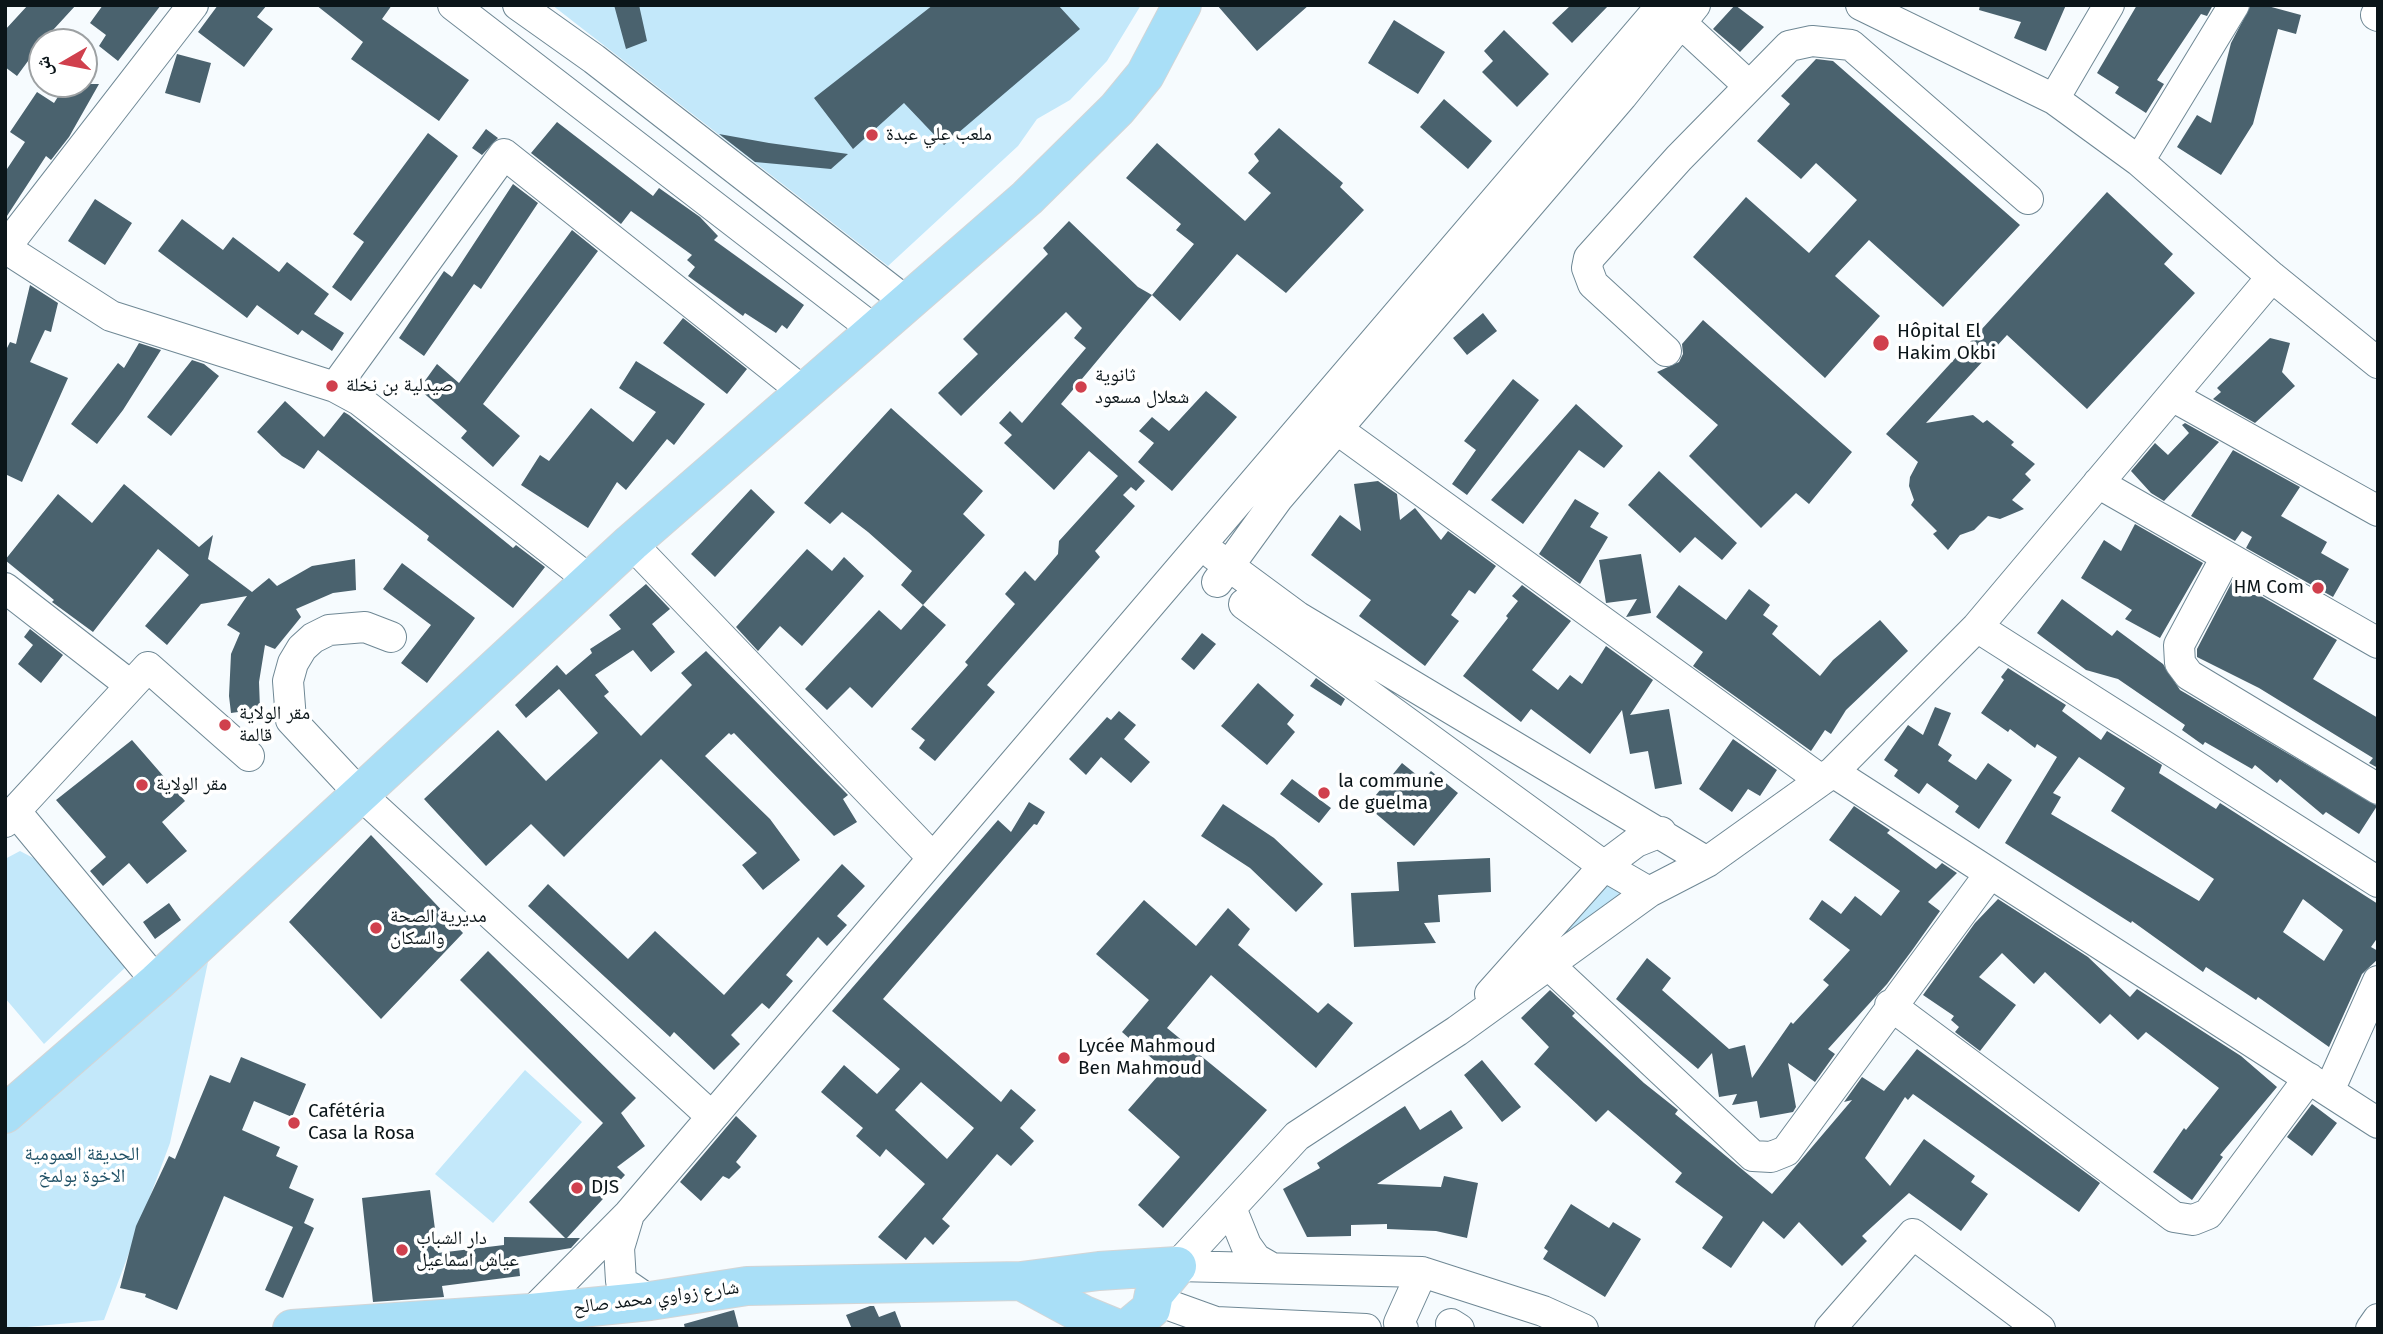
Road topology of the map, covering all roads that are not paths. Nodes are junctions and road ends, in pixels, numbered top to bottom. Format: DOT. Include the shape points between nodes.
graph roads {
  1 [pos="193,5"];
  2 [pos="453,5"];
  3 [pos="518,5"];
  4 [pos="1182,5"];
  5 [pos="1861,5"];
  6 [pos="2109,5"];
  7 [pos="2234,5"];
  8 [pos="1679,11"];
  9 [pos="1748,85"];
  10 [pos="2054,99"];
  11 [pos="2139,161"];
  12 [pos="2028,199"];
  13 [pos="5,248"];
  14 [pos="2272,277"];
  15 [pos="908,303"];
  16 [pos="877,332"];
  17 [pos="1666,351"];
  18 [pos="2378,363"];
  19 [pos="335,387"];
  20 [pos="805,393"];
  21 [pos="2172,396"];
  22 [pos="1338,430"];
  23 [pos="2098,483"];
  24 [pos="2378,511"];
  25 [pos="631,543"];
  26 [pos="1195,553"];
  27 [pos="2226,556"];
  28 [pos="1223,574"];
  29 [pos="591,581"];
  30 [pos="13,593"];
  31 [pos="1977,627"];
  32 [pos="391,637"];
  33 [pos="2378,643"];
  34 [pos="130,685"];
  35 [pos="248,757"];
  36 [pos="1827,776"];
  37 [pos="2378,789"];
  38 [pos="360,794"];
  39 [pos="10,817"];
  40 [pos="1661,832"];
  41 [pos="933,858"];
  42 [pos="1707,862"];
  43 [pos="1604,866"];
  44 [pos="1989,875"];
  45 [pos="2378,881"];
  46 [pos="1649,892"];
  47 [pos="1550,966"];
  48 [pos="2378,981"];
  49 [pos="157,982"];
  50 [pos="1891,1005"];
  51 [pos="1457,1031"];
  52 [pos="2319,1084"];
  53 [pos="5,1114"];
  54 [pos="711,1116"];
  55 [pos="2378,1123"];
  56 [pos="1231,1208"];
  57 [pos="629,1214"];
  58 [pos="1177,1266"];
  59 [pos="1270,1267"];
  60 [pos="1099,1271"];
  61 [pos="1422,1272"];
  62 [pos="1021,1281"];
  63 [pos="650,1301"];
  64 [pos="531,1313"];
  65 [pos="1148,1314"];
  66 [pos="2378,1320"];
  67 [pos="1094,1324"];
  68 [pos="349,1327"];
  69 [pos="1320,1327"];
  70 [pos="292,1329"];
  71 [pos="1366,1329"];
  72 [pos="1403,1329"];
  73 [pos="1583,1329"];
  74 [pos="1830,1329"];
  75 [pos="2039,1329"];
  76 [pos="2371,1329"];
  1 -- 13 [label="street"];
  2 -- 16 [label="street"];
  3 -- 15 [label="street"];
  4 -- 15 [label="main road" via="1144,75 1117,109 1027,198"];
  5 -- 10 [label="street"];
  6 -- 10 [label="street"];
  7 -- 11 [label="street"];
  8 -- 9 [label="street"];
  8 -- 22 [label="street"];
  8 -- 26 [label="street"];
  9 -- 12 [label="street" via="1789,46 1812,41 1851,46"];
  9 -- 17 [label="street" via="1589,258 1592,284"];
  10 -- 11 [label="street"];
  11 -- 14 [label="street"];
  13 -- 19 [label="street" via="110,316"];
  14 -- 18 [label="street"];
  14 -- 21 [label="street"];
  15 -- 16 [label="main road"];
  16 -- 20 [label="main road"];
  19 -- 20 [label="street" via="504,153"];
  19 -- 29 [label="street" via="359,400"];
  20 -- 25 [label="main road"];
  21 -- 23 [label="street"];
  21 -- 24 [label="street"];
  22 -- 28 [label="street" via="1278,498"];
  22 -- 36 [label="street"];
  23 -- 27 [label="street"];
  23 -- 31 [label="street"];
  25 -- 29 [label="main road"];
  25 -- 41 [label="street"];
  26 -- 28 [label="street"];
  26 -- 41 [label="street"];
  27 -- 33 [label="street"];
  27 -- 37 [label="street" via="2179,645 2180,663 2189,675"];
  28 -- 40 [label="street"];
  28 -- 43 [label="street"];
  29 -- 38 [label="main road"];
  30 -- 34 [label="street"];
  31 -- 36 [label="street"];
  31 -- 45 [label="street"];
  32 -- 38 [label="street" via="365,627 328,630 302,648 288,681 291,720"];
  34 -- 35 [label="street" via="148,667"];
  34 -- 39 [label="street"];
  36 -- 42 [label="street"];
  36 -- 44 [label="street"];
  38 -- 49 [label="main road"];
  38 -- 54 [label="street"];
  39 -- 49 [label="street"];
  40 -- 42 [label="street"];
  40 -- 43 [label="street" via="1636,842"];
  41 -- 54 [label="street"];
  42 -- 46 [label="street"];
  43 -- 46 [label="street"];
  43 -- 51 [label="street"];
  44 -- 50 [label="street"];
  44 -- 52 [label="street"];
  46 -- 47 [label="street"];
  47 -- 50 [label="street" via="1754,1156 1771,1157 1786,1151"];
  47 -- 51 [label="street"];
  48 -- 52 [label="street"];
  49 -- 53 [label="main road"];
  50 -- 52 [label="street" via="2174,1217 2193,1220 2208,1214"];
  51 -- 56 [label="street" via="1297,1136"];
  52 -- 55 [label="street"];
  54 -- 57 [label="street"];
  56 -- 58 [label="street"];
  56 -- 59 [label="street" via="1246,1245"];
  57 -- 63 [label="street" via="619,1248 621,1281"];
  57 -- 64 [label="street"];
  58 -- 59 [label="street"];
  58 -- 60 [label="main road, شارع زواوي محمد صالح"];
  58 -- 65 [label="main road" via="1154,1294"];
  59 -- 61 [label="street"];
  59 -- 65 [label="street" via="1206,1279"];
  60 -- 62 [label="main road, شارع زواوي محمد صالح"];
  60 -- 67 [label="main road"];
  61 -- 72 [label="street" via="1399,1323"];
  61 -- 73 [label="street" via="1543,1311"];
  62 -- 63 [label="main road, شارع زواوي محمد صالح" via="747,1286"];
  62 -- 67 [label="main road, شارع زواوي محمد صالح"];
  63 -- 64 [label="main road, شارع زواوي محمد صالح"];
  64 -- 68 [label="main road, شارع زواوي محمد صالح"];
  65 -- 69 [label="street"];
  66 -- 76 [label="street"];
  68 -- 70 [label="main road, شارع زواوي محمد صالح"];
  69 -- 71 [label="street"];
  74 -- 75 [label="street" via="1913,1234"];
}
